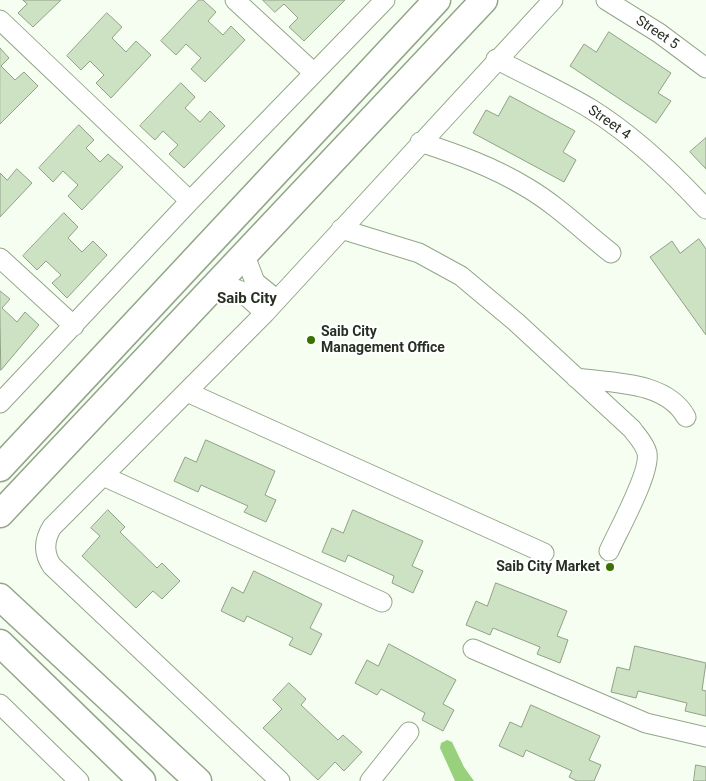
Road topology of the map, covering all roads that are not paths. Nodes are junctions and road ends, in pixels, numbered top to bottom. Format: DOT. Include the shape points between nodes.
graph roads {
  1 [pos="235,0"];
  2 [pos="385,0"];
  3 [pos="437,0"];
  4 [pos="484,0"];
  5 [pos="552,0"];
  6 [pos="606,0"];
  7 [pos="0,20"];
  8 [pos="496,59"];
  9 [pos="706,68"];
  10 [pos="314,73"];
  11 [pos="420,142"];
  12 [pos="190,201"];
  13 [pos="706,209"];
  14 [pos="341,229"];
  15 [pos="611,253"];
  16 [pos="245,256"];
  17 [pos="0,258"];
  18 [pos="219,283"];
  19 [pos="271,307"];
  20 [pos="74,326"];
  21 [pos="576,378"];
  22 [pos="187,392"];
  23 [pos="0,403"];
  24 [pos="686,417"];
  25 [pos="0,468"];
  26 [pos="103,476"];
  27 [pos="0,514"];
  28 [pos="609,551"];
  29 [pos="544,553"];
  30 [pos="0,597"];
  31 [pos="382,602"];
  32 [pos="0,643"];
  33 [pos="473,649"];
  34 [pos="0,704"];
  35 [pos="409,732"];
  36 [pos="706,737"];
  37 [pos="80,781"];
  38 [pos="142,781"];
  39 [pos="198,781"];
  40 [pos="280,781"];
  41 [pos="370,781"];
  1 -- 10 [label="street"];
  2 -- 10 [label="street"];
  3 -- 25 [label="street"];
  4 -- 16 [label="street"];
  5 -- 8 [label="street"];
  6 -- 9 [label="street, Street 5" via="659,33"];
  7 -- 12 [label="street"];
  8 -- 11 [label="street"];
  8 -- 13 [label="street, Street 4" via="568,96 614,125 683,184"];
  10 -- 12 [label="street"];
  11 -- 14 [label="street"];
  11 -- 15 [label="street" via="473,160 528,187"];
  12 -- 20 [label="street"];
  14 -- 19 [label="street"];
  14 -- 21 [label="street" via="419,253 447,266 476,286"];
  16 -- 18 [label="street"];
  16 -- 19 [label="street" via="255,282"];
  17 -- 20 [label="street"];
  18 -- 19 [label="street"];
  18 -- 27 [label="street"];
  19 -- 22 [label="street"];
  20 -- 23 [label="street"];
  21 -- 24 [label="street" via="653,390 674,401"];
  21 -- 28 [label="street" via="632,429 647,453 645,472"];
  22 -- 26 [label="street"];
  22 -- 29 [label="street"];
  26 -- 31 [label="street"];
  26 -- 40 [label="street" via="50,532 45,547 50,563"];
  30 -- 39 [label="street"];
  32 -- 38 [label="street"];
  33 -- 36 [label="street" via="646,723"];
  34 -- 37 [label="street"];
  35 -- 41 [label="street"];
}
